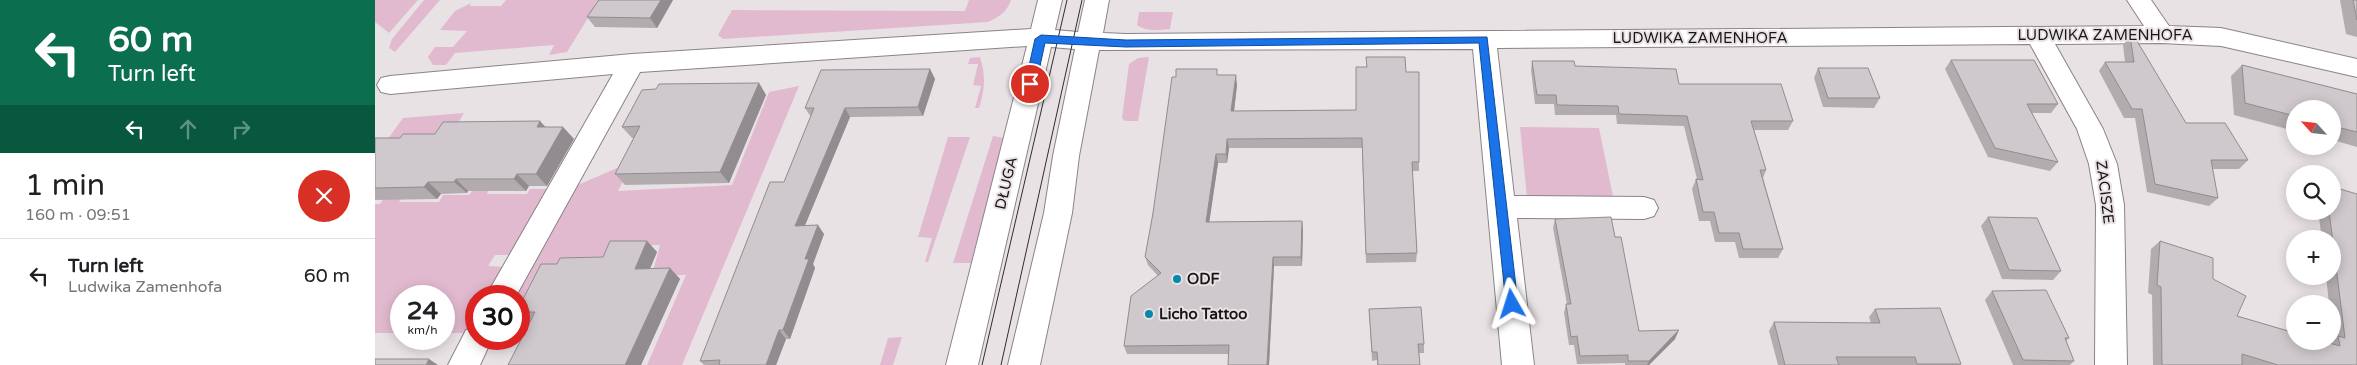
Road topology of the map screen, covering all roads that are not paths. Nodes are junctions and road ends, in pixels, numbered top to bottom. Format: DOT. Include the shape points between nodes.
graph roads {
  1 [pos="1050,0"];
  2 [pos="1097,0"];
  3 [pos="2139,0"];
  4 [pos="2162,34"];
  5 [pos="2038,35"];
  6 [pos="1041,39"];
  7 [pos="1483,39"];
  8 [pos="1089,41"];
  9 [pos="632,63"];
  10 [pos="2357,68"];
  11 [pos="390,85"];
  12 [pos="1502,206"];
  13 [pos="1644,208"];
  14 [pos="507,285"];
  15 [pos="472,350"];
  16 [pos="464,365"];
  17 [pos="962,365"];
  18 [pos="1024,365"];
  19 [pos="1518,365"];
  20 [pos="2111,365"];
  1 -- 6 [label="street, DŁUGA"];
  2 -- 8 [label="street"];
  3 -- 4 [label="street"];
  4 -- 5 [label="street, LUDWIKA ZAMENHOFA"];
  4 -- 10 [label="street, LUDWIKA ZAMENHOFA" via="2221,37"];
  5 -- 7 [label="street, LUDWIKA ZAMENHOFA"];
  5 -- 20 [label="street, ZACISZE" via="2090,129 2103,164 2110,205"];
  6 -- 8 [label="street, LUDWIKA ZAMENHOFA"];
  6 -- 9 [label="street, LUDWIKA ZAMENHOFA" via="1020,37"];
  6 -- 17 [label="street, DŁUGA"];
  7 -- 8 [label="street, LUDWIKA ZAMENHOFA" via="1126,44"];
  7 -- 12 [label="street"];
  8 -- 18 [label="street" via="1058,214"];
  9 -- 11 [label="street, LUDWIKA ZAMENHOFA"];
  9 -- 14 [label="street"];
  12 -- 13 [label="street"];
  12 -- 19 [label="street"];
  15 -- 16 [label="street"];
}
